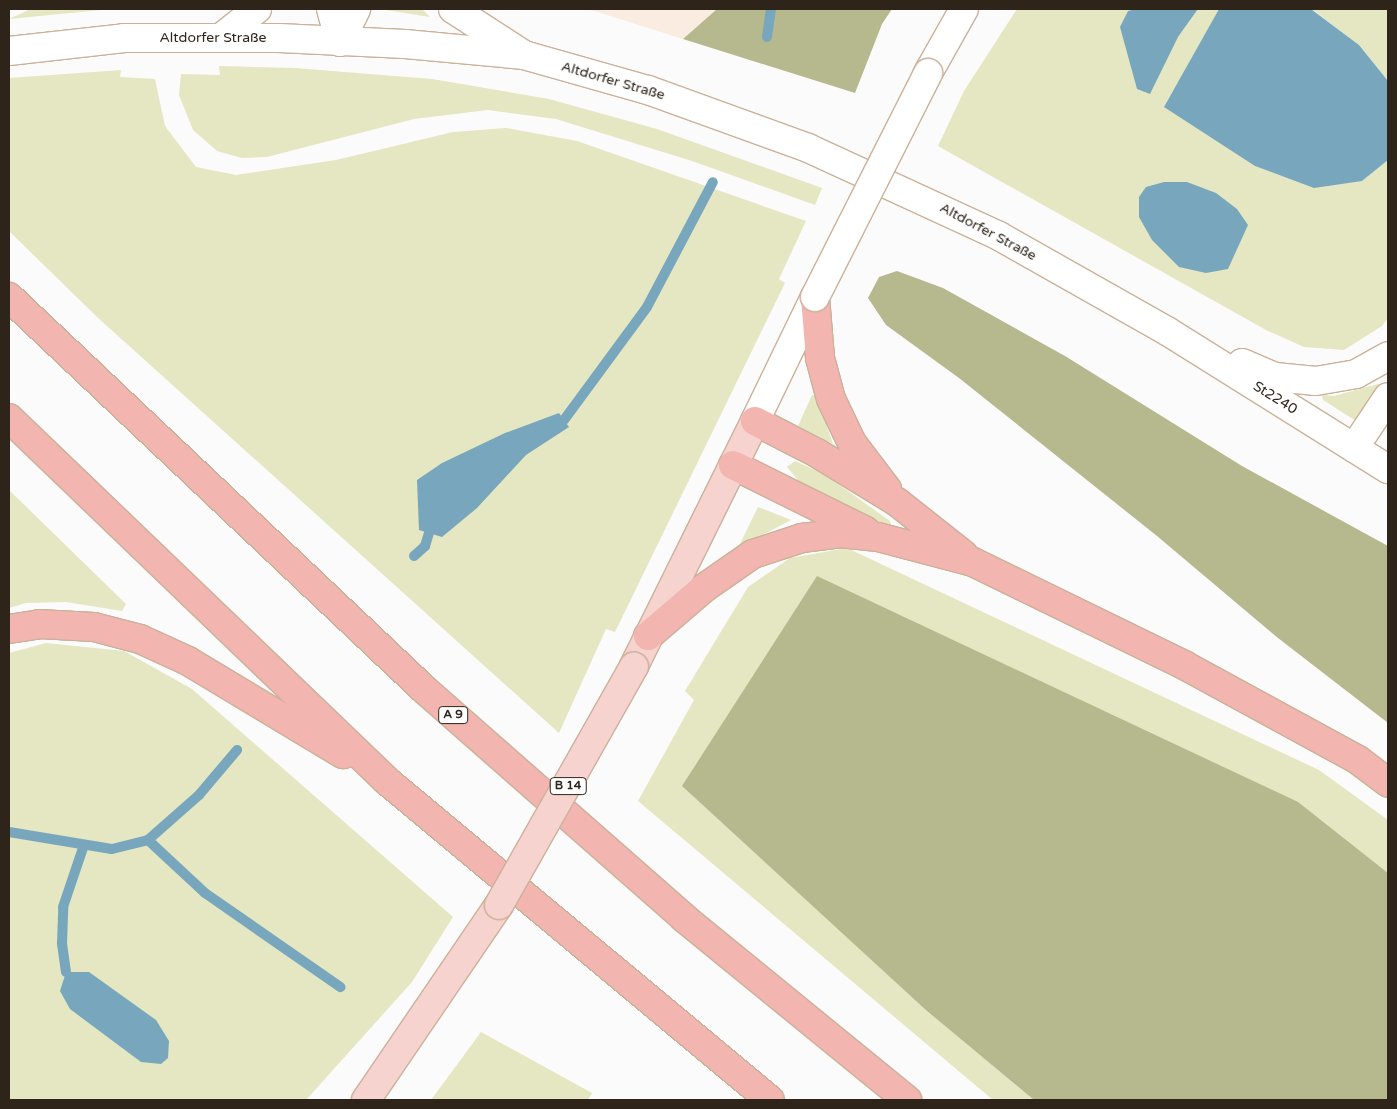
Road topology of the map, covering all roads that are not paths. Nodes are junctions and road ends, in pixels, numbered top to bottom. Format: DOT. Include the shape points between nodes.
graph roads {
  1 [pos="257,9"];
  2 [pos="331,9"];
  3 [pos="356,9"];
  4 [pos="453,9"];
  5 [pos="964,9"];
  6 [pos="222,37"];
  7 [pos="340,42"];
  8 [pos="9,50"];
  9 [pos="524,55"];
  10 [pos="9,297"];
  11 [pos="815,297"];
  12 [pos="1167,331"];
  13 [pos="1388,356"];
  14 [pos="1388,397"];
  15 [pos="9,418"];
  16 [pos="755,421"];
  17 [pos="1354,448"];
  18 [pos="733,465"];
  19 [pos="1386,466"];
  20 [pos="897,502"];
  21 [pos="878,537"];
  22 [pos="973,562"];
  23 [pos="9,629"];
  24 [pos="648,636"];
  25 [pos="387,781"];
  26 [pos="1388,783"];
  27 [pos="366,1100"];
  28 [pos="770,1100"];
  29 [pos="908,1100"];
  1 -- 6 [label="main road"];
  2 -- 7 [label="main road"];
  3 -- 7 [label="main road"];
  4 -- 9 [label="main road"];
  5 -- 11 [label="main road, bridge" via="928,73"];
  6 -- 7 [label="main road, Altdorfer Straße"];
  6 -- 8 [label="main road, Altdorfer Straße" via="124,38"];
  7 -- 9 [label="main road, Altdorfer Straße"];
  9 -- 12 [label="main road, Altdorfer Straße" via="648,90 808,148 999,236"];
  10 -- 29 [label="highway, A 9" via="426,691 684,918"];
  11 -- 16 [label="main road"];
  11 -- 20 [label="highway" via="820,358 831,399 852,443"];
  12 -- 13 [label="main road" via="1275,377 1316,380 1356,374"];
  12 -- 17 [label="main road, St2240"];
  14 -- 17 [label="main road"];
  15 -- 25 [label="highway"];
  16 -- 18 [label="main road, B 14"];
  16 -- 20 [label="highway" via="817,453"];
  17 -- 19 [label="main road, St2240"];
  18 -- 21 [label="highway"];
  18 -- 24 [label="main road, B 14"];
  20 -- 22 [label="highway"];
  21 -- 22 [label="highway"];
  21 -- 24 [label="highway" via="840,533 802,538 753,554 704,588"];
  22 -- 26 [label="highway" via="1184,665 1358,760"];
  23 -- 25 [label="highway" via="39,624 94,627 140,639 188,661"];
  24 -- 27 [label="main road, B 14, bridge" via="546,826 440,996"];
  25 -- 28 [label="highway"];
}
